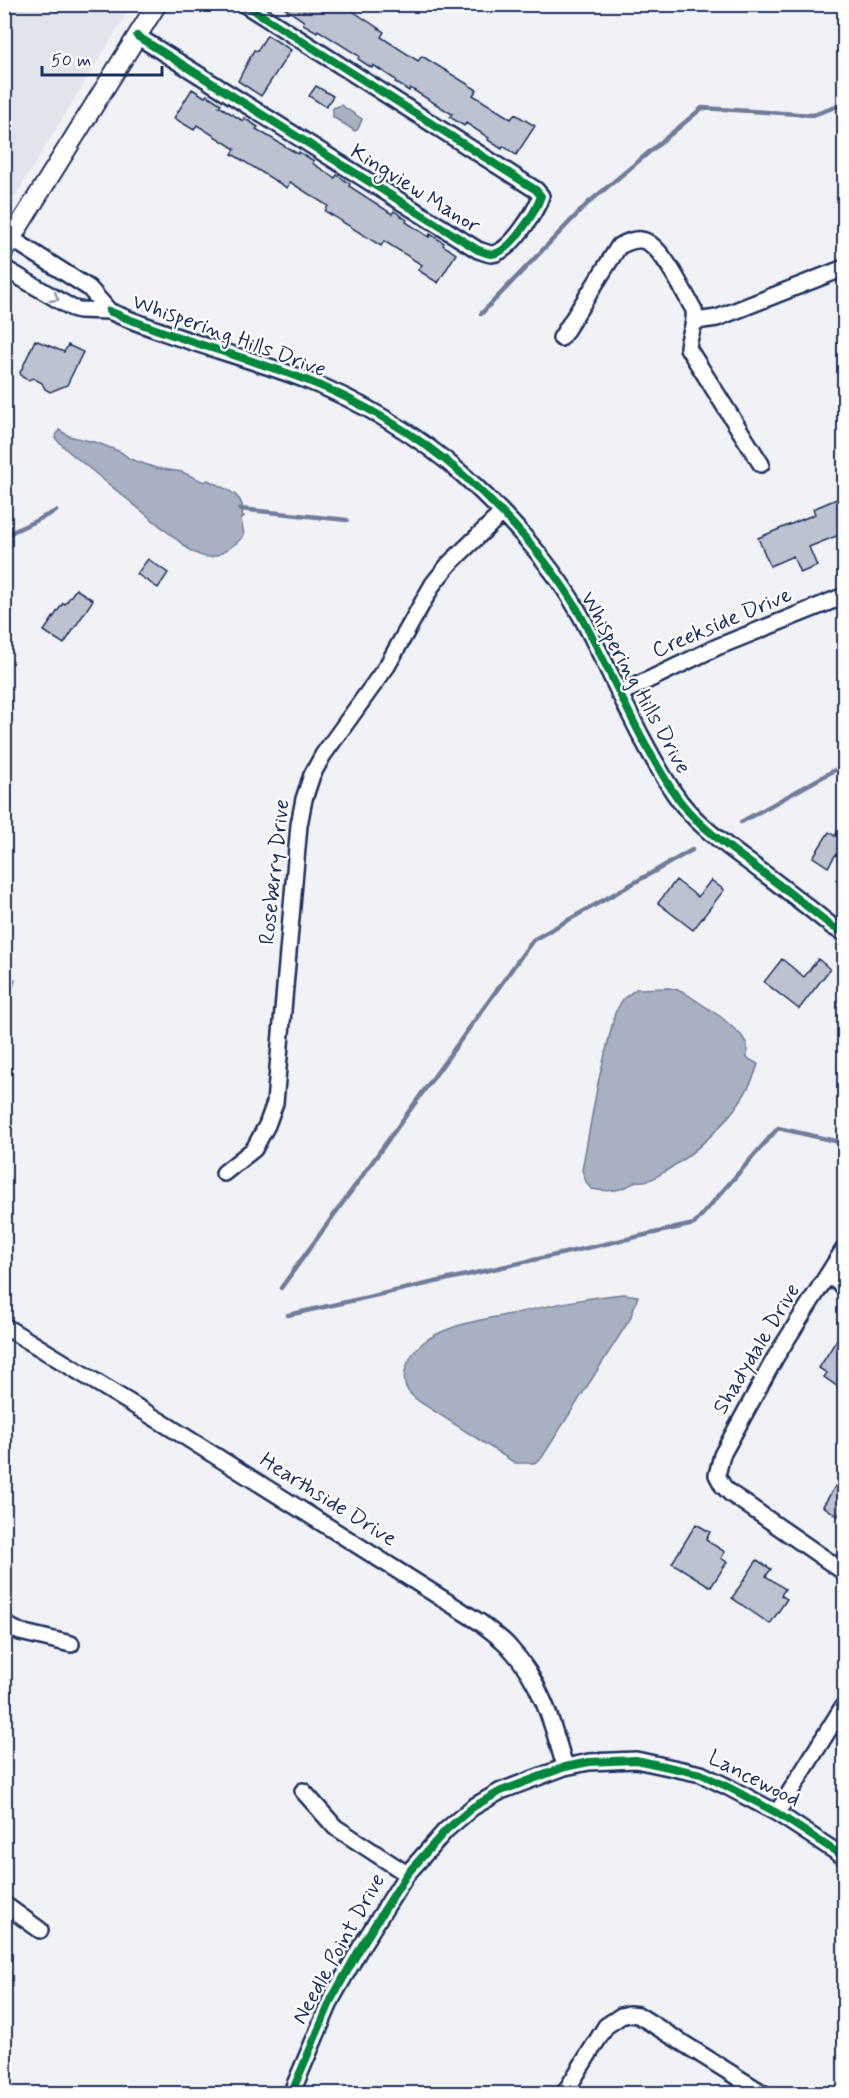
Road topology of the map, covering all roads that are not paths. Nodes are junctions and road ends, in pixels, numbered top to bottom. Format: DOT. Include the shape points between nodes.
graph roads {
  1 [pos="157,4"];
  2 [pos="244,4"];
  3 [pos="137,36"];
  4 [pos="8,244"];
  5 [pos="4,268"];
  6 [pos="844,268"];
  7 [pos="109,311"];
  8 [pos="696,321"];
  9 [pos="561,338"];
  10 [pos="761,464"];
  11 [pos="502,513"];
  12 [pos="844,596"];
  13 [pos="619,694"];
  14 [pos="844,933"];
  15 [pos="224,1173"];
  16 [pos="844,1249"];
  17 [pos="828,1276"];
  18 [pos="844,1286"];
  19 [pos="4,1326"];
  20 [pos="844,1572"];
  21 [pos="4,1623"];
  22 [pos="71,1644"];
  23 [pos="844,1706"];
  24 [pos="565,1767"];
  25 [pos="303,1791"];
  26 [pos="777,1813"];
  27 [pos="844,1857"];
  28 [pos="406,1874"];
  29 [pos="4,1904"];
  30 [pos="40,1930"];
  31 [pos="291,2094"];
  32 [pos="564,2094"];
  33 [pos="764,2094"];
  1 -- 3 [label="street"];
  2 -- 3 [label="street, Kingview Manor" via="536,190 541,196 538,206 522,230 501,251 492,254 478,250"];
  3 -- 4 [label="street"];
  4 -- 7 [label="street, Whispering Hills Drive" via="89,288"];
  5 -- 7 [label="street, Whispering Hills Drive, one-way" via="72,308"];
  6 -- 8 [label="street" via="717,318"];
  7 -- 11 [label="street, Whispering Hills Drive" via="142,326 307,380 360,406 432,451"];
  8 -- 9 [label="street" via="694,310 655,246 631,240 619,246"];
  8 -- 10 [label="street" via="688,348"];
  11 -- 13 [label="street, Whispering Hills Drive" via="532,545 581,616"];
  11 -- 15 [label="street, Roseberry Drive" via="433,584 387,666 337,733 312,775 299,825 275,1103 254,1149"];
  12 -- 13 [label="street, Creekside Drive" via="717,647"];
  13 -- 14 [label="street, Whispering Hills Drive" via="675,794 694,817"];
  16 -- 17 [label="street, Shadydale Drive"];
  17 -- 18 [label="street"];
  17 -- 20 [label="street, Shadydale Drive" via="775,1358 722,1455 717,1475 730,1493"];
  19 -- 24 [label="street, Hearthside Drive" via="481,1623 510,1648 532,1678 547,1708"];
  21 -- 22 [label="street" via="20,1632"];
  23 -- 26 [label="street"];
  24 -- 26 [label="street, Lancewood" via="636,1760 700,1774"];
  24 -- 28 [label="street, Needle Point Drive" via="501,1791 473,1808 446,1830"];
  25 -- 28 [label="street" via="335,1827"];
  26 -- 27 [label="street, Lancewood"];
  28 -- 31 [label="street, Needle Point Drive" via="332,1998"];
  29 -- 30 [label="street"];
  32 -- 33 [label="street" via="606,2026 629,2013"];
}
